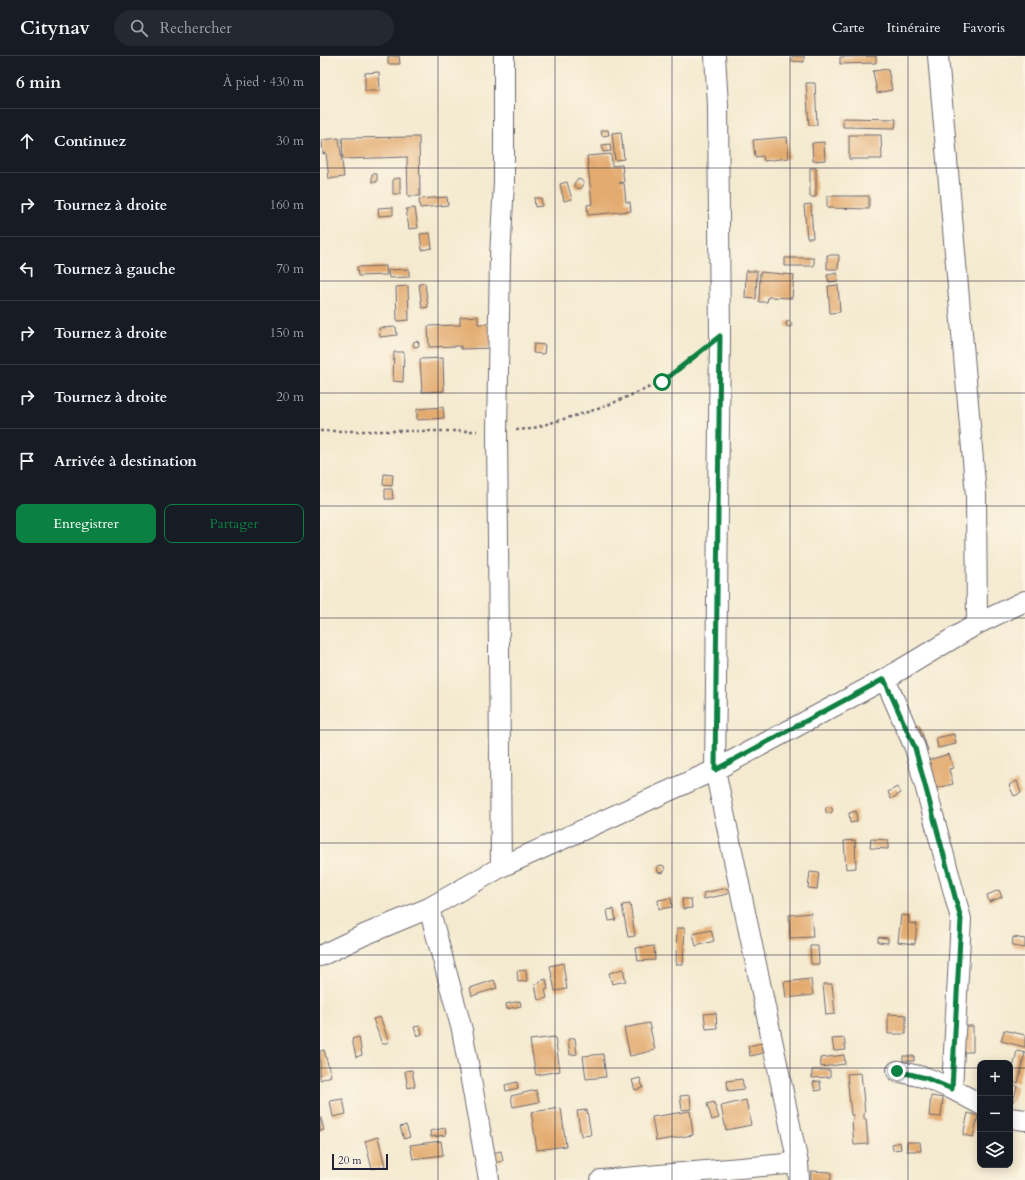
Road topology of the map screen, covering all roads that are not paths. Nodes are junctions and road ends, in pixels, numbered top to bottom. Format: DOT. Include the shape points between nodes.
graph roads {
  1 [pos="504,56"];
  2 [pos="715,56"];
  3 [pos="938,56"];
  4 [pos="1025,601"];
  5 [pos="977,624"];
  6 [pos="884,679"];
  7 [pos="715,770"];
  8 [pos="501,867"];
  9 [pos="429,908"];
  10 [pos="320,956"];
  11 [pos="897,1071"];
  12 [pos="952,1089"];
  13 [pos="977,1102"];
  14 [pos="1013,1118"];
  15 [pos="1025,1120"];
  16 [pos="798,1172"];
  17 [pos="489,1180"];
  18 [pos="601,1180"];
  1 -- 8 [label="street" via="504,182 497,431"];
  2 -- 7 [label="street" via="718,106 720,336"];
  3 -- 5 [label="street" via="976,495"];
  4 -- 5 [label="street"];
  5 -- 6 [label="street"];
  6 -- 7 [label="street"];
  6 -- 12 [label="street" via="915,748 961,919"];
  7 -- 8 [label="street"];
  7 -- 16 [label="street"];
  8 -- 9 [label="street"];
  9 -- 10 [label="street"];
  9 -- 17 [label="street" via="462,1030"];
  11 -- 12 [label="street" via="926,1078"];
  12 -- 13 [label="street"];
  14 -- 15 [label="street"];
  16 -- 18 [label="street"];
}
